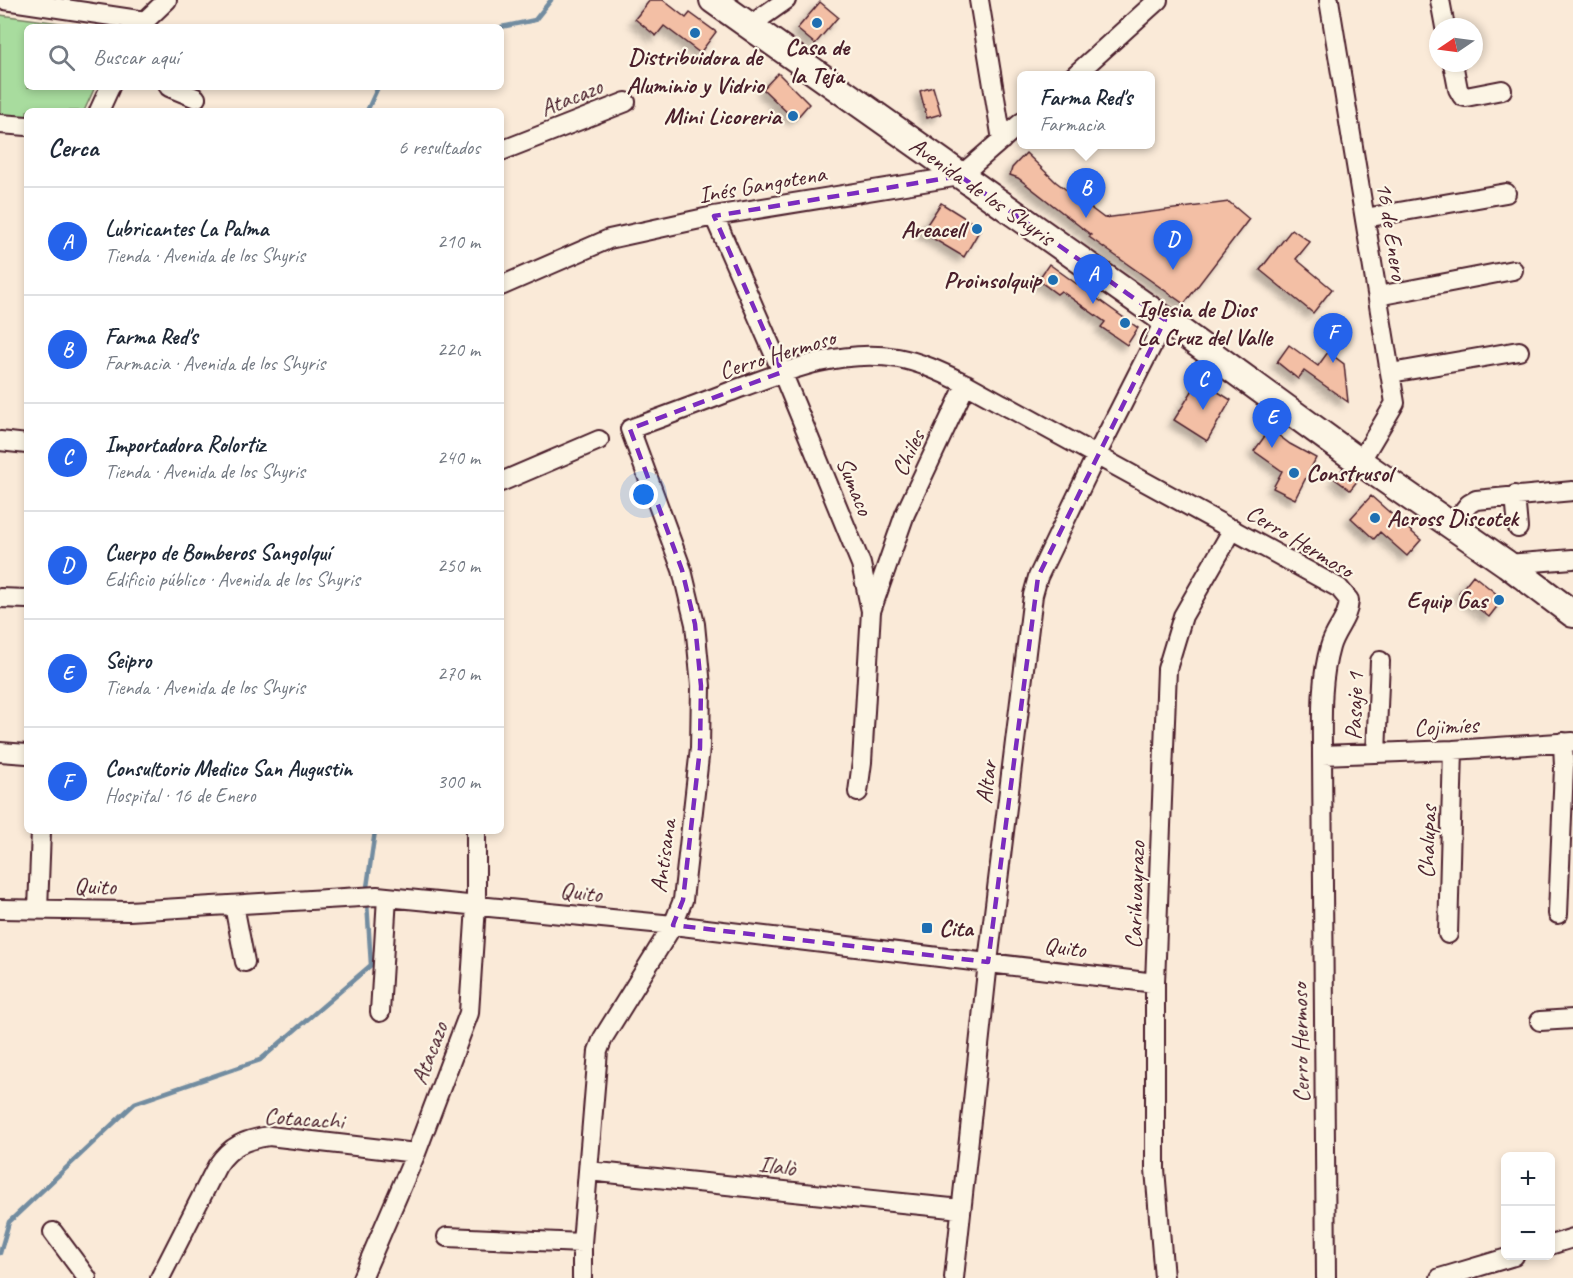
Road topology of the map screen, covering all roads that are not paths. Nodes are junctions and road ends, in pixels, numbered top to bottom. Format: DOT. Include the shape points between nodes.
graph roads {
  1 [pos="5,0"];
  2 [pos="167,0"];
  3 [pos="713,0"];
  4 [pos="786,0"];
  5 [pos="979,0"];
  6 [pos="1158,0"];
  7 [pos="1329,0"];
  8 [pos="1440,0"];
  9 [pos="1443,18"];
  10 [pos="144,24"];
  11 [pos="749,26"];
  12 [pos="1078,71"];
  13 [pos="1455,72"];
  14 [pos="109,90"];
  15 [pos="177,90"];
  16 [pos="1502,90"];
  17 [pos="196,98"];
  18 [pos="626,102"];
  19 [pos="100,108"];
  20 [pos="0,124"];
  21 [pos="24,126"];
  22 [pos="1017,126"];
  23 [pos="1002,140"];
  24 [pos="504,150"];
  25 [pos="960,176"];
  26 [pos="1506,193"];
  27 [pos="714,216"];
  28 [pos="1365,218"];
  29 [pos="1513,270"];
  30 [pos="504,285"];
  31 [pos="1378,297"];
  32 [pos="1165,320"];
  33 [pos="1519,351"];
  34 [pos="782,372"];
  35 [pos="1391,374"];
  36 [pos="966,384"];
  37 [pos="630,429"];
  38 [pos="599,440"];
  39 [pos="0,441"];
  40 [pos="24,444"];
  41 [pos="1095,456"];
  42 [pos="1360,462"];
  43 [pos="504,481"];
  44 [pos="1573,491"];
  45 [pos="1515,495"];
  46 [pos="1452,525"];
  47 [pos="1518,528"];
  48 [pos="1233,529"];
  49 [pos="1573,559"];
  50 [pos="1507,564"];
  51 [pos="0,598"];
  52 [pos="24,599"];
  53 [pos="871,611"];
  54 [pos="1573,614"];
  55 [pos="1380,661"];
  56 [pos="1568,742"];
  57 [pos="1454,750"];
  58 [pos="0,752"];
  59 [pos="1376,753"];
  60 [pos="24,754"];
  61 [pos="1322,755"];
  62 [pos="858,792"];
  63 [pos="41,834"];
  64 [pos="476,834"];
  65 [pos="382,896"];
  66 [pos="234,905"];
  67 [pos="476,906"];
  68 [pos="0,909"];
  69 [pos="38,909"];
  70 [pos="1558,914"];
  71 [pos="673,925"];
  72 [pos="1448,934"];
  73 [pos="245,962"];
  74 [pos="988,962"];
  75 [pos="1155,983"];
  76 [pos="380,1012"];
  77 [pos="1573,1019"];
  78 [pos="1540,1021"];
  79 [pos="416,1153"];
  80 [pos="588,1171"];
  81 [pos="962,1209"];
  82 [pos="53,1232"];
  83 [pos="447,1237"];
  84 [pos="1573,1238"];
  85 [pos="582,1243"];
  86 [pos="1555,1244"];
  87 [pos="1501,1260"];
  88 [pos="87,1278"];
  89 [pos="160,1278"];
  90 [pos="362,1278"];
  91 [pos="582,1278"];
  92 [pos="954,1278"];
  93 [pos="1164,1278"];
  94 [pos="1326,1278"];
  95 [pos="1440,1278"];
  1 -- 10 [label="street"];
  2 -- 10 [label="street"];
  3 -- 11 [label="main road, Avenida de los Shyris"];
  4 -- 11 [label="street"];
  5 -- 23 [label="street"];
  6 -- 12 [label="street"];
  7 -- 28 [label="street, 16 de Enero"];
  8 -- 9 [label="street"];
  11 -- 25 [label="main road, Avenida de los Shyris"];
  13 -- 16 [label="street" via="1458,88 1466,98"];
  14 -- 19 [label="street"];
  15 -- 17 [label="street"];
  18 -- 24 [label="street, Atacazo"];
  20 -- 21 [label="street"];
  22 -- 23 [label="street"];
  23 -- 25 [label="street"];
  25 -- 27 [label="street, Inés Gangotena"];
  25 -- 32 [label="main road, Avenida de los Shyris"];
  26 -- 28 [label="street"];
  27 -- 30 [label="street, Inés Gangotena" via="609,238"];
  27 -- 34 [label="street, Sumaco"];
  28 -- 31 [label="street, 16 de Enero"];
  29 -- 31 [label="street"];
  31 -- 35 [label="street, 16 de Enero"];
  32 -- 41 [label="street, Altar"];
  32 -- 42 [label="main road, Avenida de los Shyris"];
  33 -- 35 [label="street"];
  34 -- 36 [label="street, Cerro Hermoso" via="843,356 874,356 900,358"];
  34 -- 37 [label="street, Cerro Hermoso"];
  34 -- 53 [label="street, Sumaco" via="861,564"];
  35 -- 42 [label="street, 16 de Enero" via="1395,403"];
  36 -- 41 [label="street, Cerro Hermoso"];
  36 -- 53 [label="street, Chiles" via="906,514"];
  37 -- 71 [label="street, Antisana" via="682,570 695,624 701,686 700,748 683,900"];
  38 -- 43 [label="street"];
  39 -- 40 [label="street"];
  41 -- 48 [label="street, Cerro Hermoso"];
  41 -- 74 [label="street, Altar" via="1038,577 1033,596"];
  42 -- 46 [label="main road, Avenida de los Shyris"];
  44 -- 45 [label="street"];
  45 -- 46 [label="street" via="1476,500"];
  45 -- 47 [label="street"];
  46 -- 50 [label="main road, Avenida de los Shyris"];
  48 -- 61 [label="street, Cerro Hermoso" via="1339,588 1349,600 1348,612 1331,645 1323,682"];
  48 -- 75 [label="street, Carihuayrazo" via="1183,616 1167,669"];
  49 -- 50 [label="street"];
  50 -- 54 [label="main road, Avenida de los Shyris"];
  51 -- 52 [label="street"];
  53 -- 62 [label="street, Sumaco"];
  55 -- 59 [label="street, Pasaje 1"];
  56 -- 57 [label="street, Cojimíes"];
  56 -- 70 [label="street"];
  57 -- 59 [label="street, Cojimíes"];
  57 -- 72 [label="street, Chalupas"];
  58 -- 60 [label="street"];
  59 -- 61 [label="street, Cojimíes"];
  61 -- 94 [label="street, Cerro Hermoso"];
  63 -- 69 [label="street"];
  64 -- 67 [label="street, Atacazo"];
  65 -- 66 [label="street, Quito"];
  65 -- 67 [label="street, Quito"];
  65 -- 76 [label="street"];
  66 -- 69 [label="street, Quito" via="129,911"];
  66 -- 73 [label="street"];
  67 -- 71 [label="street, Quito"];
  67 -- 79 [label="street, Atacazo" via="470,1013"];
  68 -- 69 [label="street, Quito"];
  71 -- 74 [label="street, Quito"];
  71 -- 80 [label="street, Antisana" via="598,1051"];
  74 -- 75 [label="street, Quito"];
  74 -- 81 [label="street, Altar"];
  75 -- 93 [label="street, Carihuayrazo" via="1155,1169"];
  77 -- 78 [label="street"];
  79 -- 89 [label="street, Cotacachi" via="269,1136 237,1145 217,1166"];
  79 -- 90 [label="street, Atacazo"];
  80 -- 81 [label="street, Ilalò"];
  80 -- 85 [label="street, Antisana"];
  81 -- 92 [label="street, Altar"];
  82 -- 88 [label="street"];
  83 -- 85 [label="street"];
  84 -- 86 [label="street"];
  85 -- 91 [label="street, Antisana"];
  87 -- 95 [label="street"];
}
